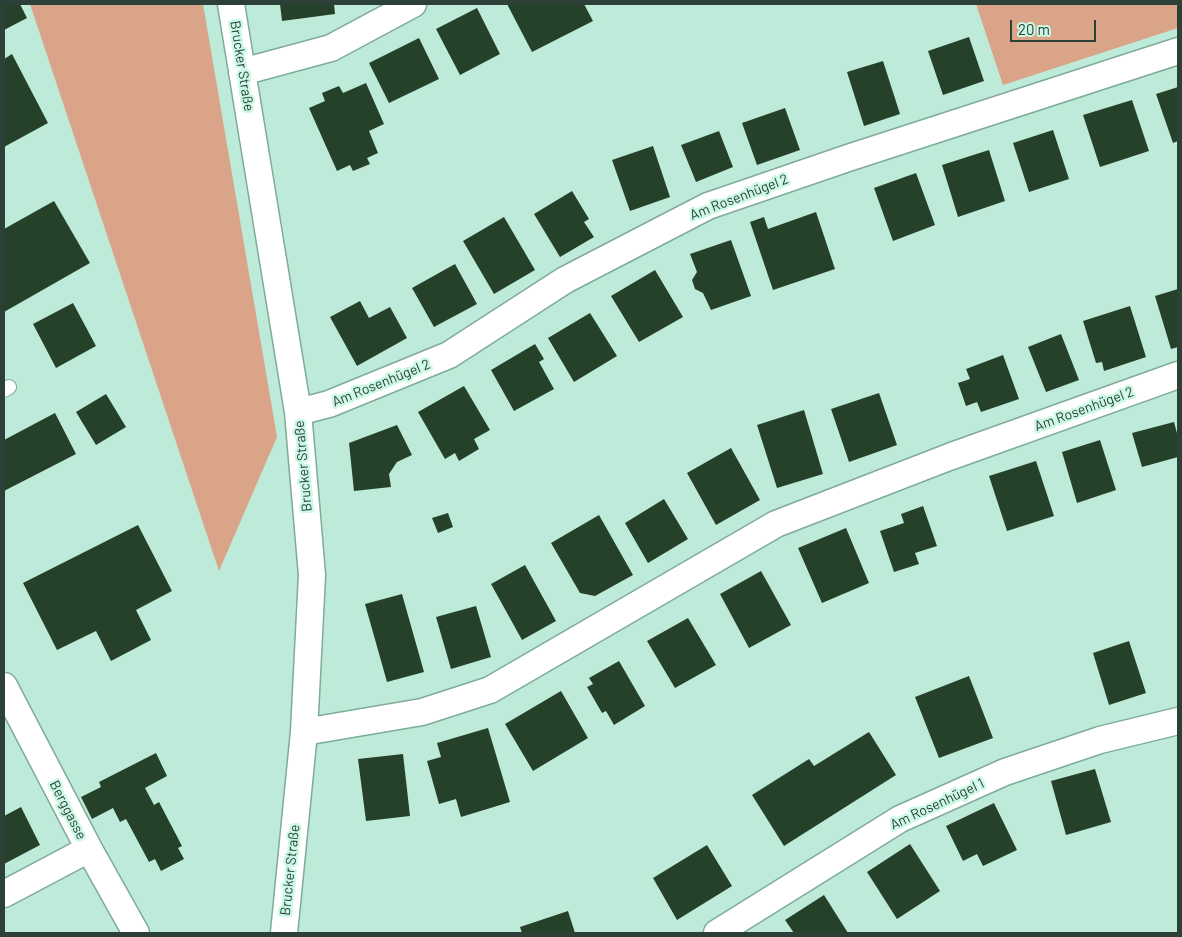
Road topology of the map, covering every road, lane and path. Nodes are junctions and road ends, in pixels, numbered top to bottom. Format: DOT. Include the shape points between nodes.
graph roads {
  1 [pos="231,4"];
  2 [pos="413,4"];
  3 [pos="1178,52"];
  4 [pos="242,72"];
  5 [pos="1178,375"];
  6 [pos="298,412"];
  7 [pos="4,686"];
  8 [pos="1178,721"];
  9 [pos="304,732"];
  10 [pos="88,849"];
  11 [pos="4,894"];
  12 [pos="136,933"];
  13 [pos="284,933"];
  14 [pos="717,933"];
  1 -- 4 [label="street, Brucker Straße"];
  2 -- 4 [label="street" via="330,48"];
  3 -- 6 [label="street, Am Rosenhügel 2" via="708,206 565,280 449,355 329,404"];
  4 -- 6 [label="street, Brucker Straße"];
  5 -- 9 [label="street, Am Rosenhügel 2" via="949,457 776,524 490,690 422,712"];
  6 -- 9 [label="street, Brucker Straße" via="312,575"];
  7 -- 10 [label="street, Berggasse"];
  8 -- 14 [label="street, Am Rosenhügel 1" via="1100,740 1005,772 900,819"];
  9 -- 13 [label="street, Brucker Straße"];
  10 -- 11 [label="street"];
  10 -- 12 [label="street, Berggasse"];
}
